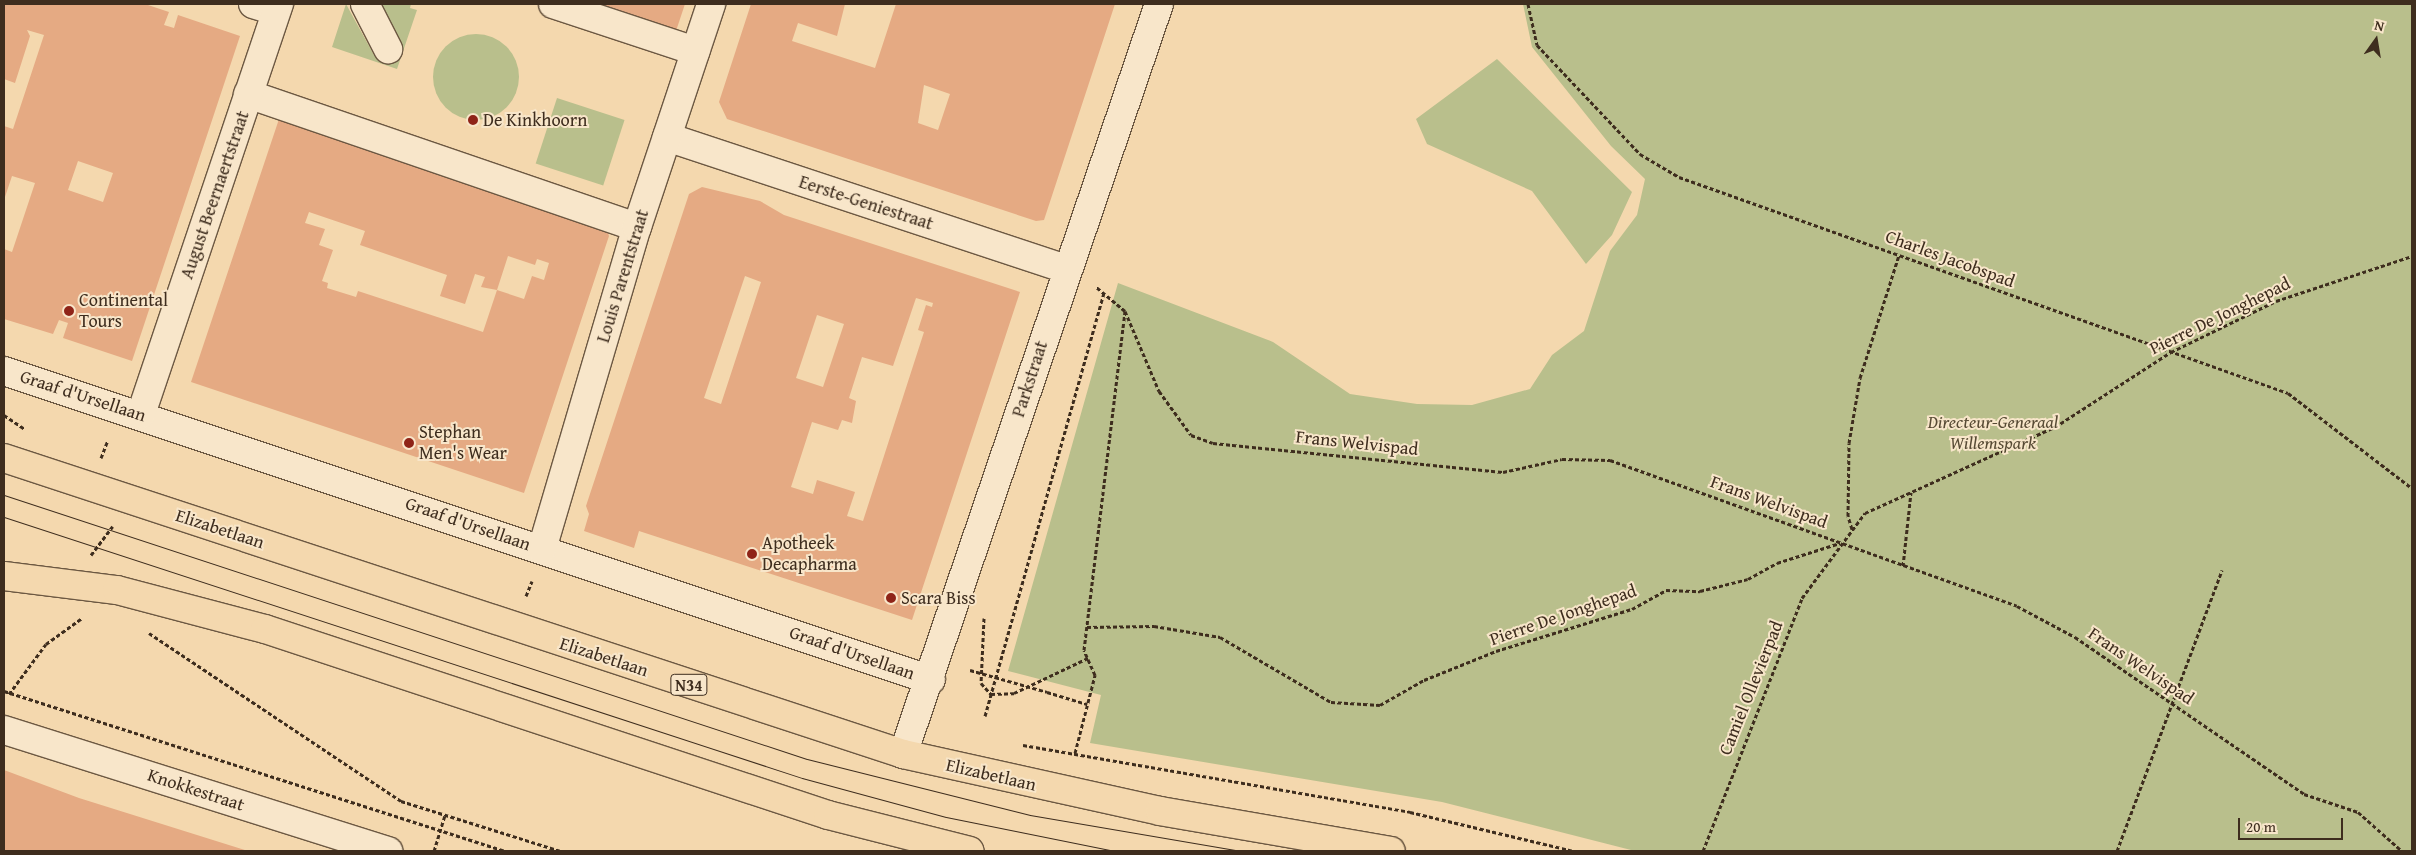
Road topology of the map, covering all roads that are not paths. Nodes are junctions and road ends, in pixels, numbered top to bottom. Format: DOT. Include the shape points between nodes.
graph roads {
  1 [pos="365,4"];
  2 [pos="553,4"];
  3 [pos="711,4"];
  4 [pos="1159,4"];
  5 [pos="269,6"];
  6 [pos="388,49"];
  7 [pos="695,51"];
  8 [pos="248,94"];
  9 [pos="667,137"];
  10 [pos="637,227"];
  11 [pos="1065,269"];
  12 [pos="4,371"];
  13 [pos="141,414"];
  14 [pos="4,458"];
  15 [pos="542,549"];
  16 [pos="4,576"];
  17 [pos="931,680"];
  18 [pos="4,730"];
  19 [pos="903,754"];
  20 [pos="386,851"];
  21 [pos="970,851"];
  22 [pos="1391,851"];
  1 -- 6 [label="street"];
  2 -- 7 [label="street"];
  3 -- 7 [label="street, Louis Parentstraat"];
  4 -- 11 [label="street, Parkstraat"];
  5 -- 8 [label="street, August Beernaertstraat"];
  7 -- 9 [label="street, Louis Parentstraat"];
  8 -- 10 [label="street"];
  8 -- 13 [label="street, August Beernaertstraat"];
  9 -- 10 [label="street, Louis Parentstraat"];
  9 -- 11 [label="street, Eerste-Geniestraat"];
  10 -- 15 [label="street, Louis Parentstraat"];
  11 -- 17 [label="street, Parkstraat"];
  12 -- 13 [label="street, Graaf d'Ursellaan"];
  13 -- 15 [label="street, Graaf d'Ursellaan"];
  14 -- 19 [label="main road, Elizabetlaan / N34"];
  15 -- 17 [label="street, Graaf d'Ursellaan"];
  16 -- 21 [label="main road" via="118,590 266,629 828,815"];
  17 -- 19 [label="street, Parkstraat"];
  18 -- 20 [label="street, Knokkestraat"];
  19 -- 22 [label="main road, Elizabetlaan / N34" via="1160,811"];
}
